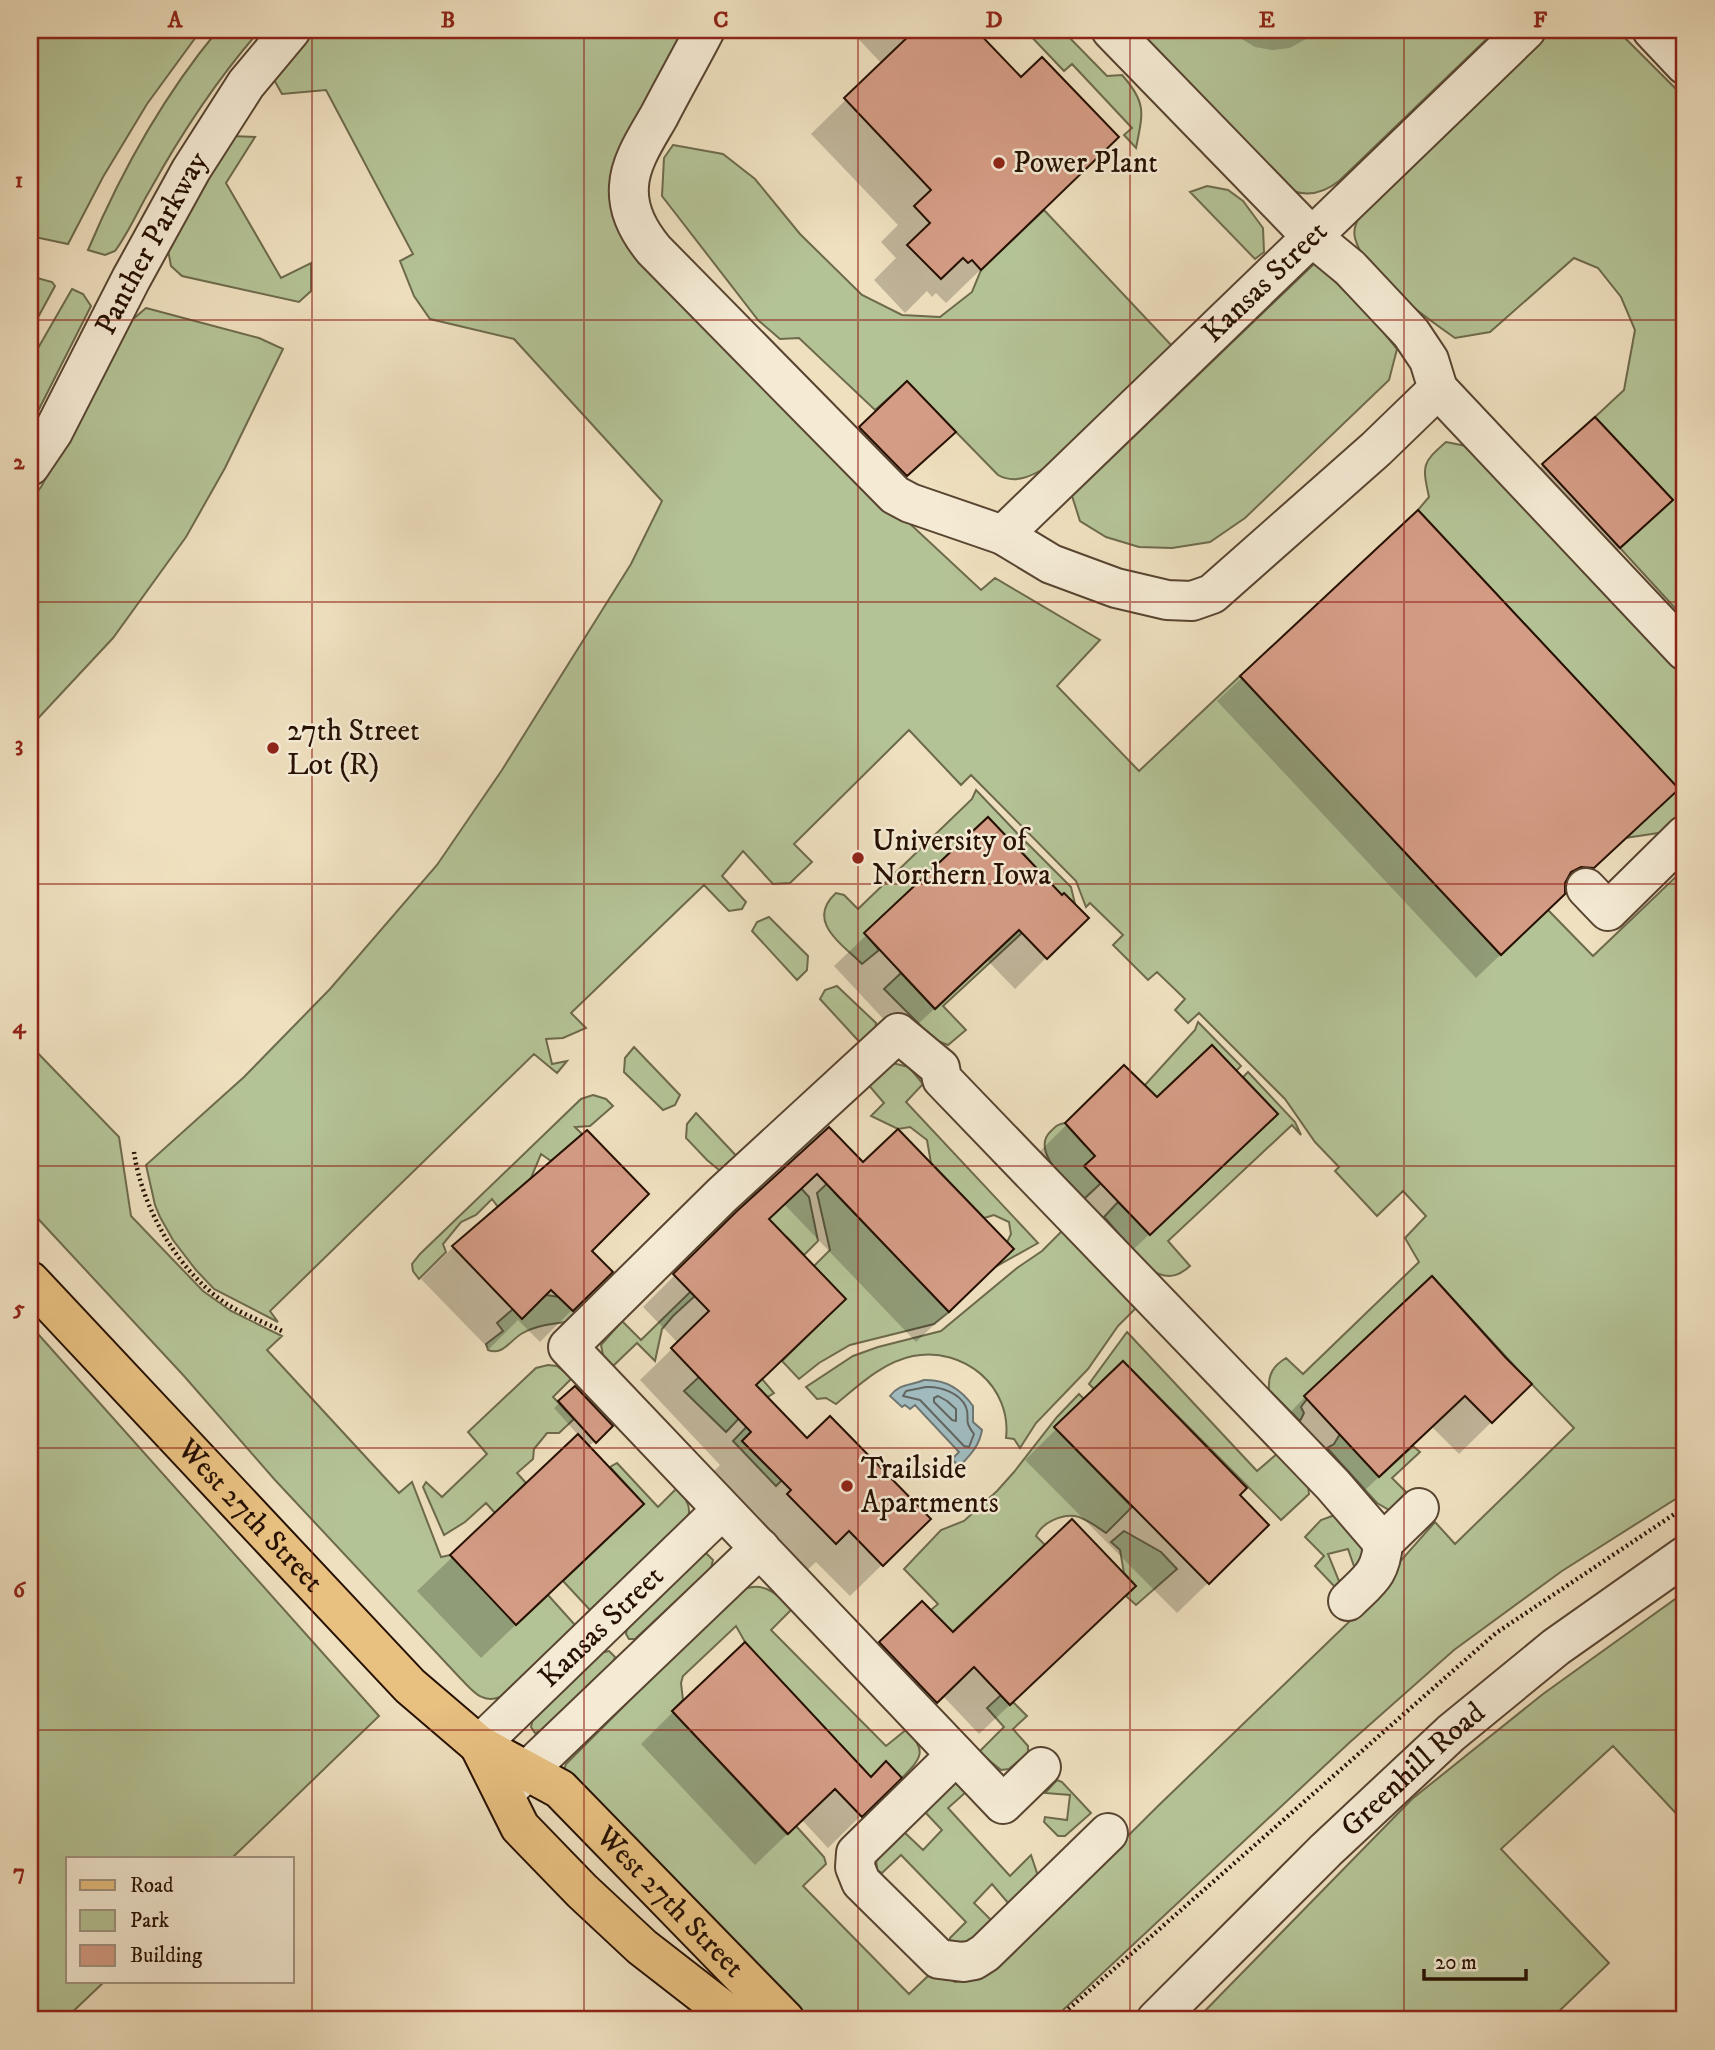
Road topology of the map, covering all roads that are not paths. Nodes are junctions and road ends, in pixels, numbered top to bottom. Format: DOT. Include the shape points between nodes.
graph roads {
  1 [pos="291,30"];
  2 [pos="705,30"];
  3 [pos="1111,30"];
  4 [pos="1526,30"];
  5 [pos="1652,30"];
  6 [pos="1685,65"];
  7 [pos="1311,236"];
  8 [pos="1438,389"];
  9 [pos="30,466"];
  10 [pos="1003,535"];
  11 [pos="1685,651"];
  12 [pos="1685,835"];
  13 [pos="1586,888"];
  14 [pos="30,1281"];
  15 [pos="1419,1508"];
  16 [pos="722,1510"];
  17 [pos="1383,1543"];
  18 [pos="760,1548"];
  19 [pos="1685,1556"];
  20 [pos="1348,1601"];
  21 [pos="602,1626"];
  22 [pos="639,1663"];
  23 [pos="479,1745"];
  24 [pos="956,1755"];
  25 [pos="1041,1767"];
  26 [pos="515,1782"];
  27 [pos="1108,1833"];
  28 [pos="642,1947"];
  29 [pos="747,2006"];
  30 [pos="1161,2018"];
  31 [pos="710,2020"];
  32 [pos="785,2020"];
  33 [pos="804,2020"];
  1 -- 9 [label="street, Panther Parkway" via="246,84 191,170 53,432"];
  2 -- 10 [label="street" via="630,176 630,202 642,235 895,495"];
  3 -- 7 [label="street"];
  4 -- 7 [label="street, Kansas Street"];
  5 -- 6 [label="street"];
  7 -- 8 [label="street" via="1350,268 1410,333 1429,360"];
  7 -- 10 [label="street, Kansas Street"];
  8 -- 10 [label="street" via="1212,594 1192,601 1115,588 1051,564"];
  8 -- 11 [label="street"];
  12 -- 13 [label="street" via="1608,911"];
  14 -- 23 [label="main road, West 27th Street" via="410,1686"];
  15 -- 17 [label="street"];
  16 -- 17 [label="street" via="568,1347 722,1195 898,1033 940,1068 942,1079 1334,1485"];
  16 -- 18 [label="street"];
  16 -- 21 [label="street, Kansas Street"];
  17 -- 20 [label="street" via="1381,1562"];
  18 -- 22 [label="street"];
  18 -- 24 [label="street"];
  19 -- 30 [label="street, Greenhill Road" via="1556,1647 1451,1733 1326,1850"];
  21 -- 22 [label="street"];
  21 -- 23 [label="street, Kansas Street"];
  22 -- 26 [label="street"];
  23 -- 26 [label="main road, West 27th Street"];
  24 -- 25 [label="street" via="1003,1804"];
  24 -- 27 [label="street" via="856,1853 861,1882 939,1959 963,1962 985,1953"];
  26 -- 28 [label="main road, West 27th Street" via="520,1828"];
  26 -- 29 [label="main road, West 27th Street" via="560,1789"];
  28 -- 29 [label="main road, West 27th Street"];
  28 -- 31 [label="main road"];
  29 -- 32 [label="main road, West 27th Street"];
  29 -- 33 [label="main road"];
}
